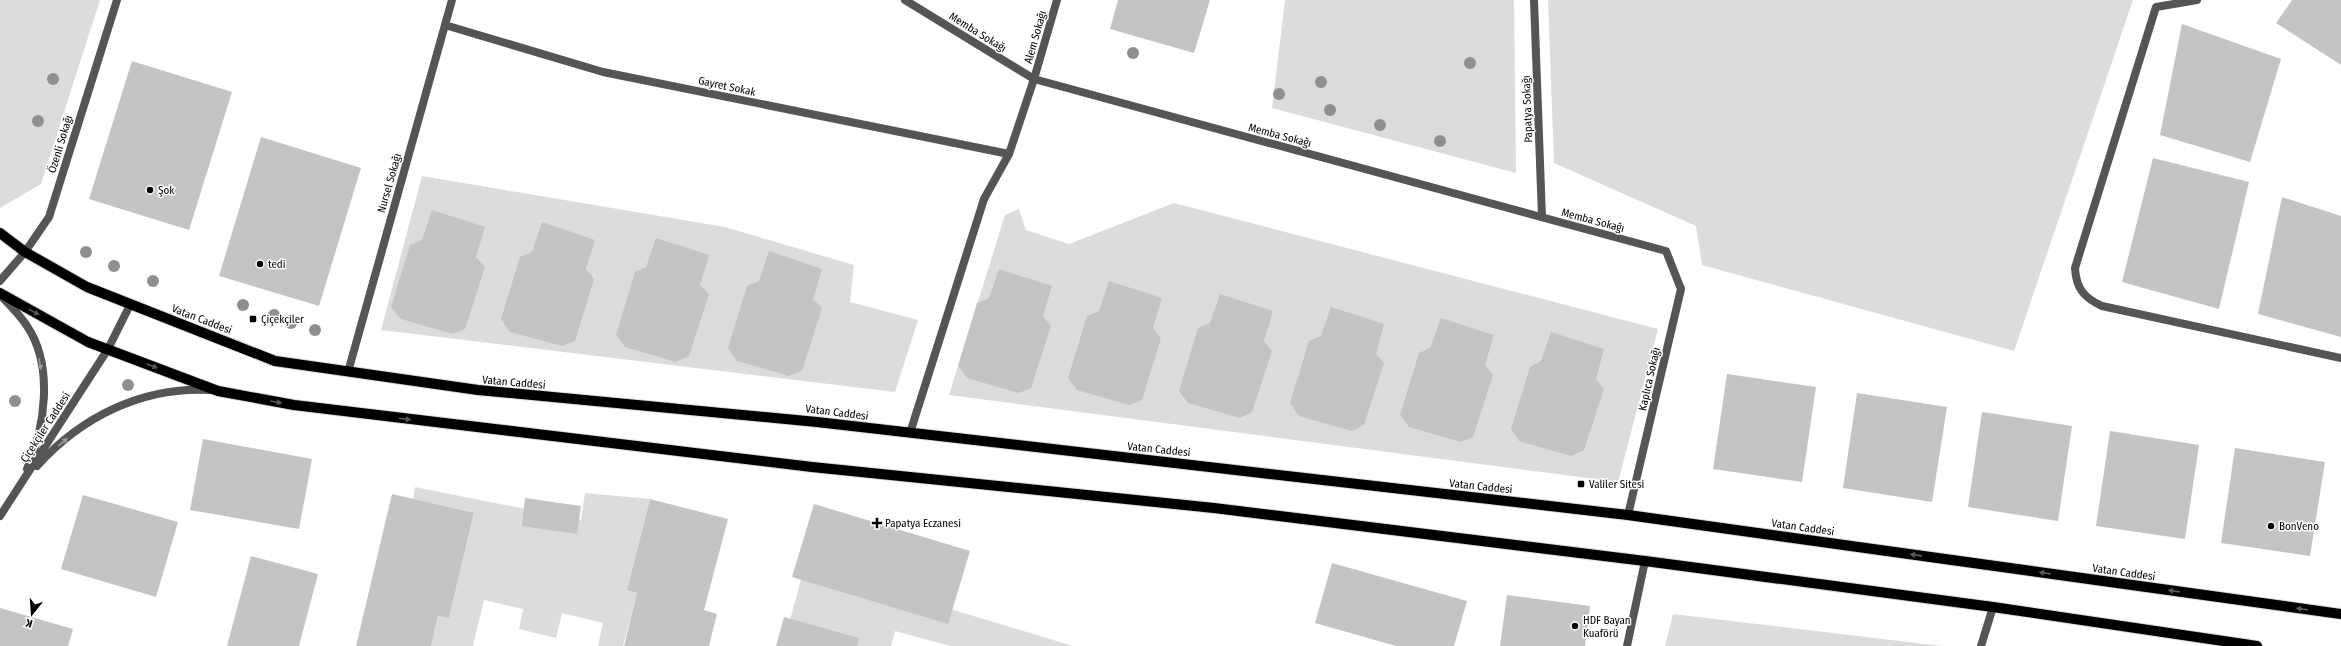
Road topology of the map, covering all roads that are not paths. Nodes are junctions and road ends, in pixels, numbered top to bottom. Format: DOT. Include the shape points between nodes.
graph roads {
  1 [pos="116,0"];
  2 [pos="452,0"];
  3 [pos="905,0"];
  4 [pos="1057,0"];
  5 [pos="1534,0"];
  6 [pos="2197,0"];
  7 [pos="445,25"];
  8 [pos="1034,79"];
  9 [pos="1009,154"];
  10 [pos="1542,217"];
  11 [pos="0,233"];
  12 [pos="1666,251"];
  13 [pos="25,252"];
  14 [pos="0,281"];
  15 [pos="0,294"];
  16 [pos="130,305"];
  17 [pos="108,349"];
  18 [pos="2341,358"];
  19 [pos="348,372"];
  20 [pos="218,391"];
  21 [pos="910,433"];
  22 [pos="17,490"];
  23 [pos="1628,515"];
  24 [pos="0,516"];
  25 [pos="1645,561"];
  26 [pos="1993,607"];
  27 [pos="2341,614"];
  28 [pos="1627,646"];
  29 [pos="1981,646"];
  30 [pos="2258,646"];
  1 -- 13 [label="street, Özenli Sokağı" via="49,217"];
  2 -- 7 [label="street, Nursel Sokağı"];
  3 -- 8 [label="street, Memba Sokağı"];
  4 -- 8 [label="street, Alem Sokağı"];
  5 -- 10 [label="street, Papatya Sokağı"];
  6 -- 18 [label="street" via="2156,7 2075,268 2076,280 2081,292 2090,301 2102,306"];
  7 -- 9 [label="street, Gayret Sokak" via="603,72"];
  7 -- 19 [label="street, Nursel Sokağı"];
  8 -- 9 [label="street, Alem Sokağı"];
  8 -- 10 [label="street, Memba Sokağı"];
  9 -- 21 [label="street, Alem Sokağı" via="984,199"];
  10 -- 12 [label="street, Memba Sokağı"];
  11 -- 13 [label="main road, Vatan Caddesi"];
  12 -- 23 [label="street, Kaplıca Sokağı" via="1681,288"];
  13 -- 14 [label="street, Özenli Sokağı"];
  13 -- 16 [label="main road, Vatan Caddesi" via="86,287"];
  15 -- 17 [label="main road, one-way" via="88,342"];
  15 -- 22 [label="street, one-way" via="28,327 40,358 42,375 43,393 38,434"];
  16 -- 17 [label="street, Çiçekçiler Caddesi"];
  16 -- 19 [label="main road, Vatan Caddesi" via="275,361"];
  17 -- 20 [label="main road, one-way"];
  17 -- 22 [label="street, Çiçekçiler Caddesi"];
  19 -- 21 [label="main road, Vatan Caddesi" via="478,390"];
  22 -- 20 [label="street, one-way" via="50,452 113,408 157,393 192,389"];
  20 -- 25 [label="main road, one-way" via="338,411 812,467 1214,508"];
  21 -- 23 [label="main road, Vatan Caddesi"];
  22 -- 24 [label="street, Çiçekçiler Caddesi"];
  27 -- 23 [label="main road, Vatan Caddesi, one-way"];
  25 -- 26 [label="main road"];
  25 -- 28 [label="street"];
  26 -- 29 [label="street"];
  26 -- 30 [label="main road"];
}
